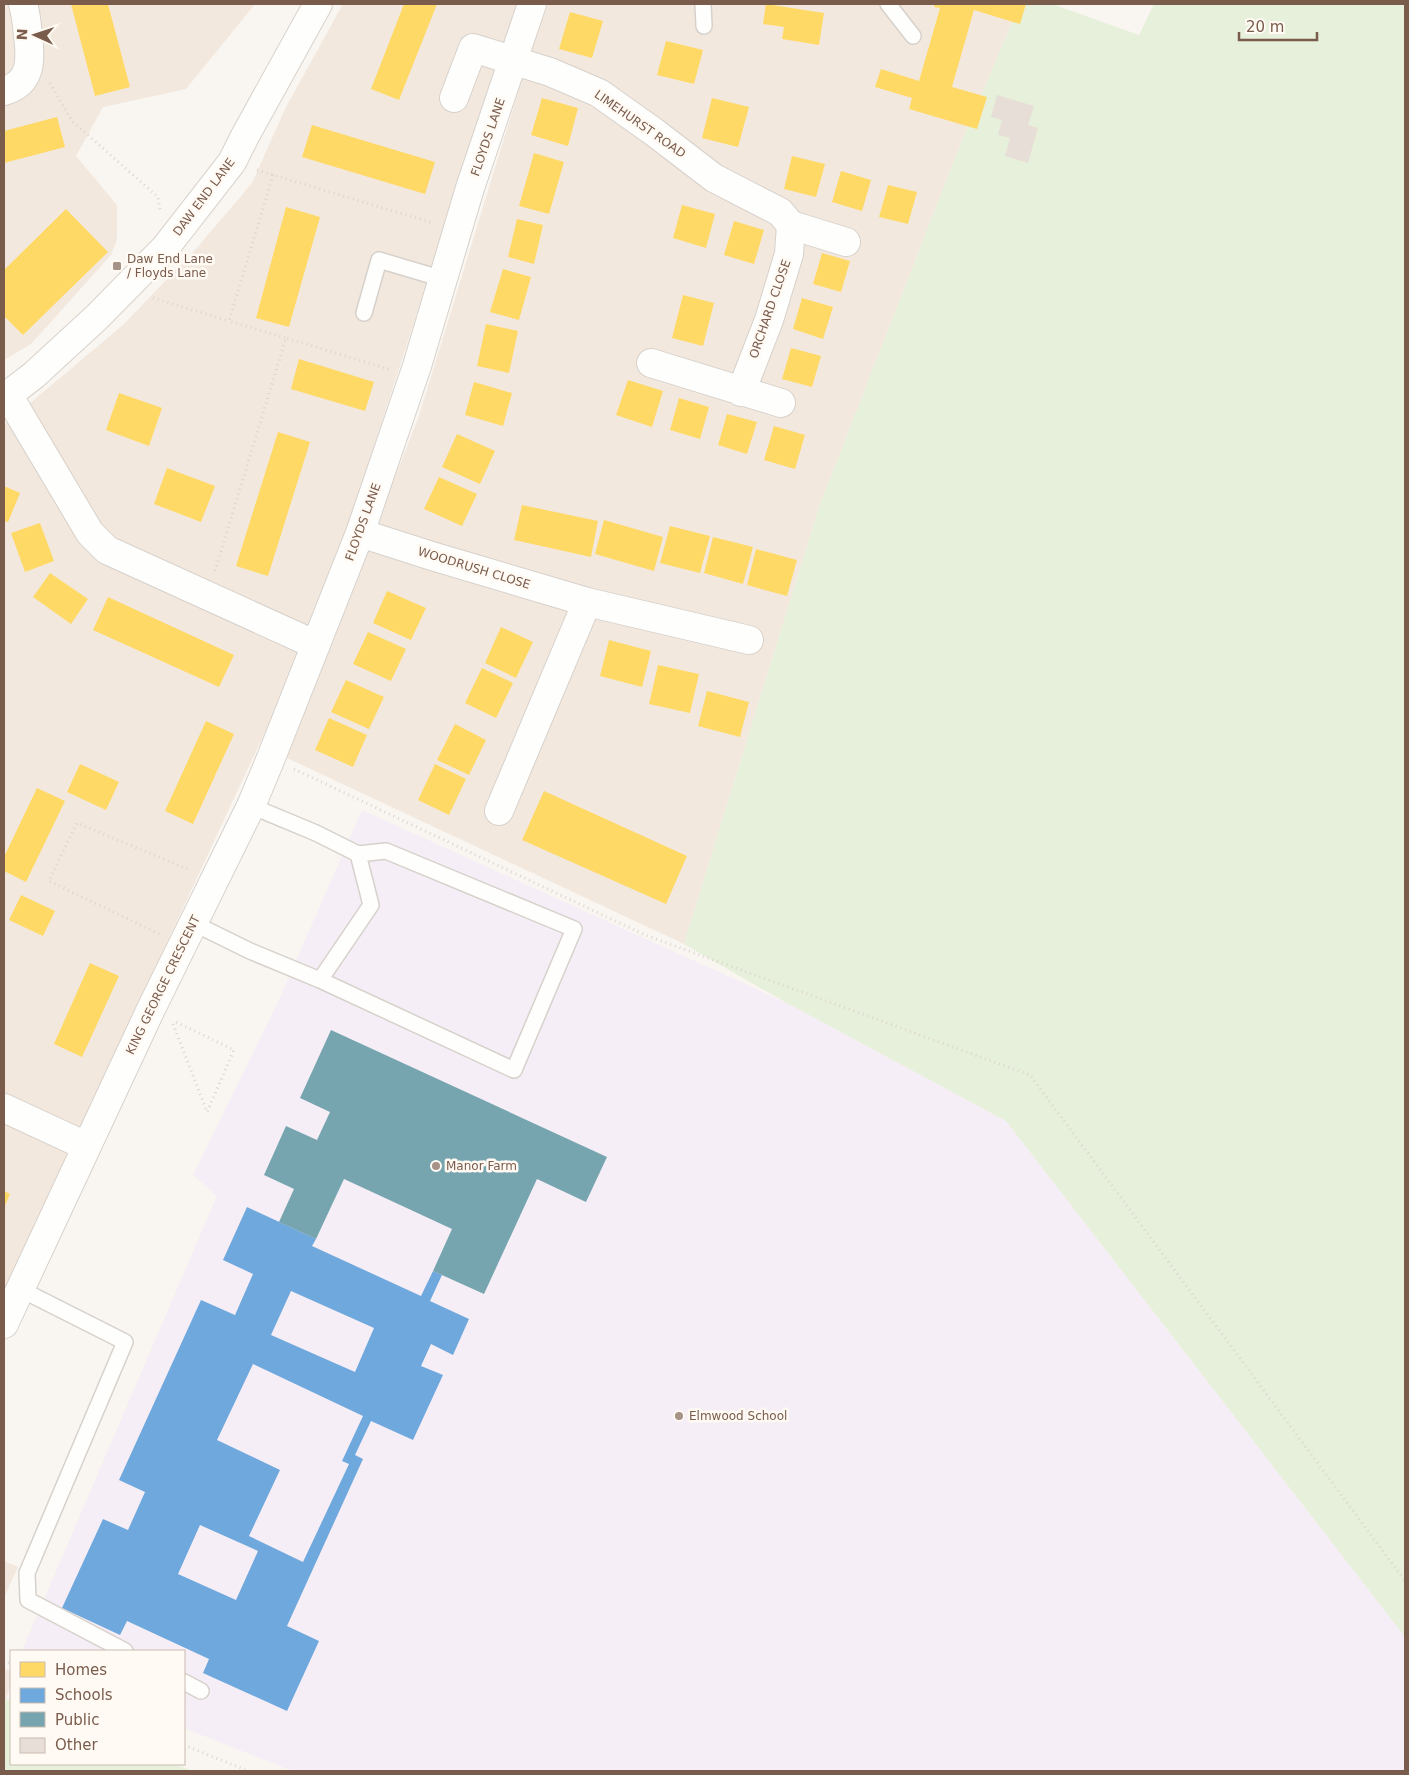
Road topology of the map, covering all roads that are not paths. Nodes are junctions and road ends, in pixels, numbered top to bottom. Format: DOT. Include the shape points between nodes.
graph roads {
  1 [pos="23,4"];
  2 [pos="318,4"];
  3 [pos="532,4"];
  4 [pos="703,4"];
  5 [pos="888,4"];
  6 [pos="704,26"];
  7 [pos="913,36"];
  8 [pos="513,61"];
  9 [pos="4,91"];
  10 [pos="454,98"];
  11 [pos="791,225"];
  12 [pos="846,242"];
  13 [pos="443,279"];
  14 [pos="364,313"];
  15 [pos="651,363"];
  16 [pos="741,392"];
  17 [pos="6,396"];
  18 [pos="781,403"];
  19 [pos="360,533"];
  20 [pos="587,602"];
  21 [pos="748,640"];
  22 [pos="316,645"];
  23 [pos="251,806"];
  24 [pos="499,811"];
  25 [pos="358,854"];
  26 [pos="188,934"];
  27 [pos="320,980"];
  28 [pos="4,1108"];
  29 [pos="86,1146"];
  30 [pos="20,1289"];
  31 [pos="4,1324"];
  32 [pos="123,1650"];
  33 [pos="185,1683"];
  34 [pos="201,1691"];
  1 -- 9 [label="street" via="30,56 23,79 12,89"];
  2 -- 17 [label="street, DAW END LANE" via="232,162 165,248 42,369"];
  3 -- 8 [label="street, FLOYDS LANE"];
  4 -- 6 [label="lane"];
  5 -- 7 [label="lane"];
  8 -- 10 [label="street, LIMEHURST ROAD" via="472,48"];
  8 -- 11 [label="street, LIMEHURST ROAD" via="550,72 599,93 714,178 780,212"];
  8 -- 13 [label="street, FLOYDS LANE"];
  11 -- 12 [label="street, LIMEHURST ROAD"];
  11 -- 16 [label="street, ORCHARD CLOSE" via="789,254 769,320"];
  13 -- 14 [label="lane" via="379,260"];
  13 -- 19 [label="street, FLOYDS LANE" via="414,376"];
  15 -- 16 [label="street"];
  16 -- 18 [label="street"];
  17 -- 22 [label="street" via="90,533 107,550"];
  19 -- 20 [label="street, WOODRUSH CLOSE"];
  19 -- 22 [label="street, FLOYDS LANE"];
  20 -- 21 [label="street, WOODRUSH CLOSE"];
  20 -- 24 [label="street"];
  22 -- 23 [label="street, KING GEORGE CRESCENT"];
  23 -- 25 [label="lane"];
  23 -- 26 [label="street, KING GEORGE CRESCENT"];
  25 -- 27 [label="lane" via="371,904"];
  25 -- 27 [label="lane" via="386,851 574,928 514,1070"];
  26 -- 27 [label="lane" via="250,951"];
  26 -- 29 [label="street, KING GEORGE CRESCENT"];
  28 -- 29 [label="street"];
  29 -- 30 [label="street, KING GEORGE CRESCENT"];
  30 -- 31 [label="street, KING GEORGE CRESCENT"];
  30 -- 32 [label="lane" via="125,1342 27,1573 28,1600"];
  33 -- 34 [label="lane"];
}
